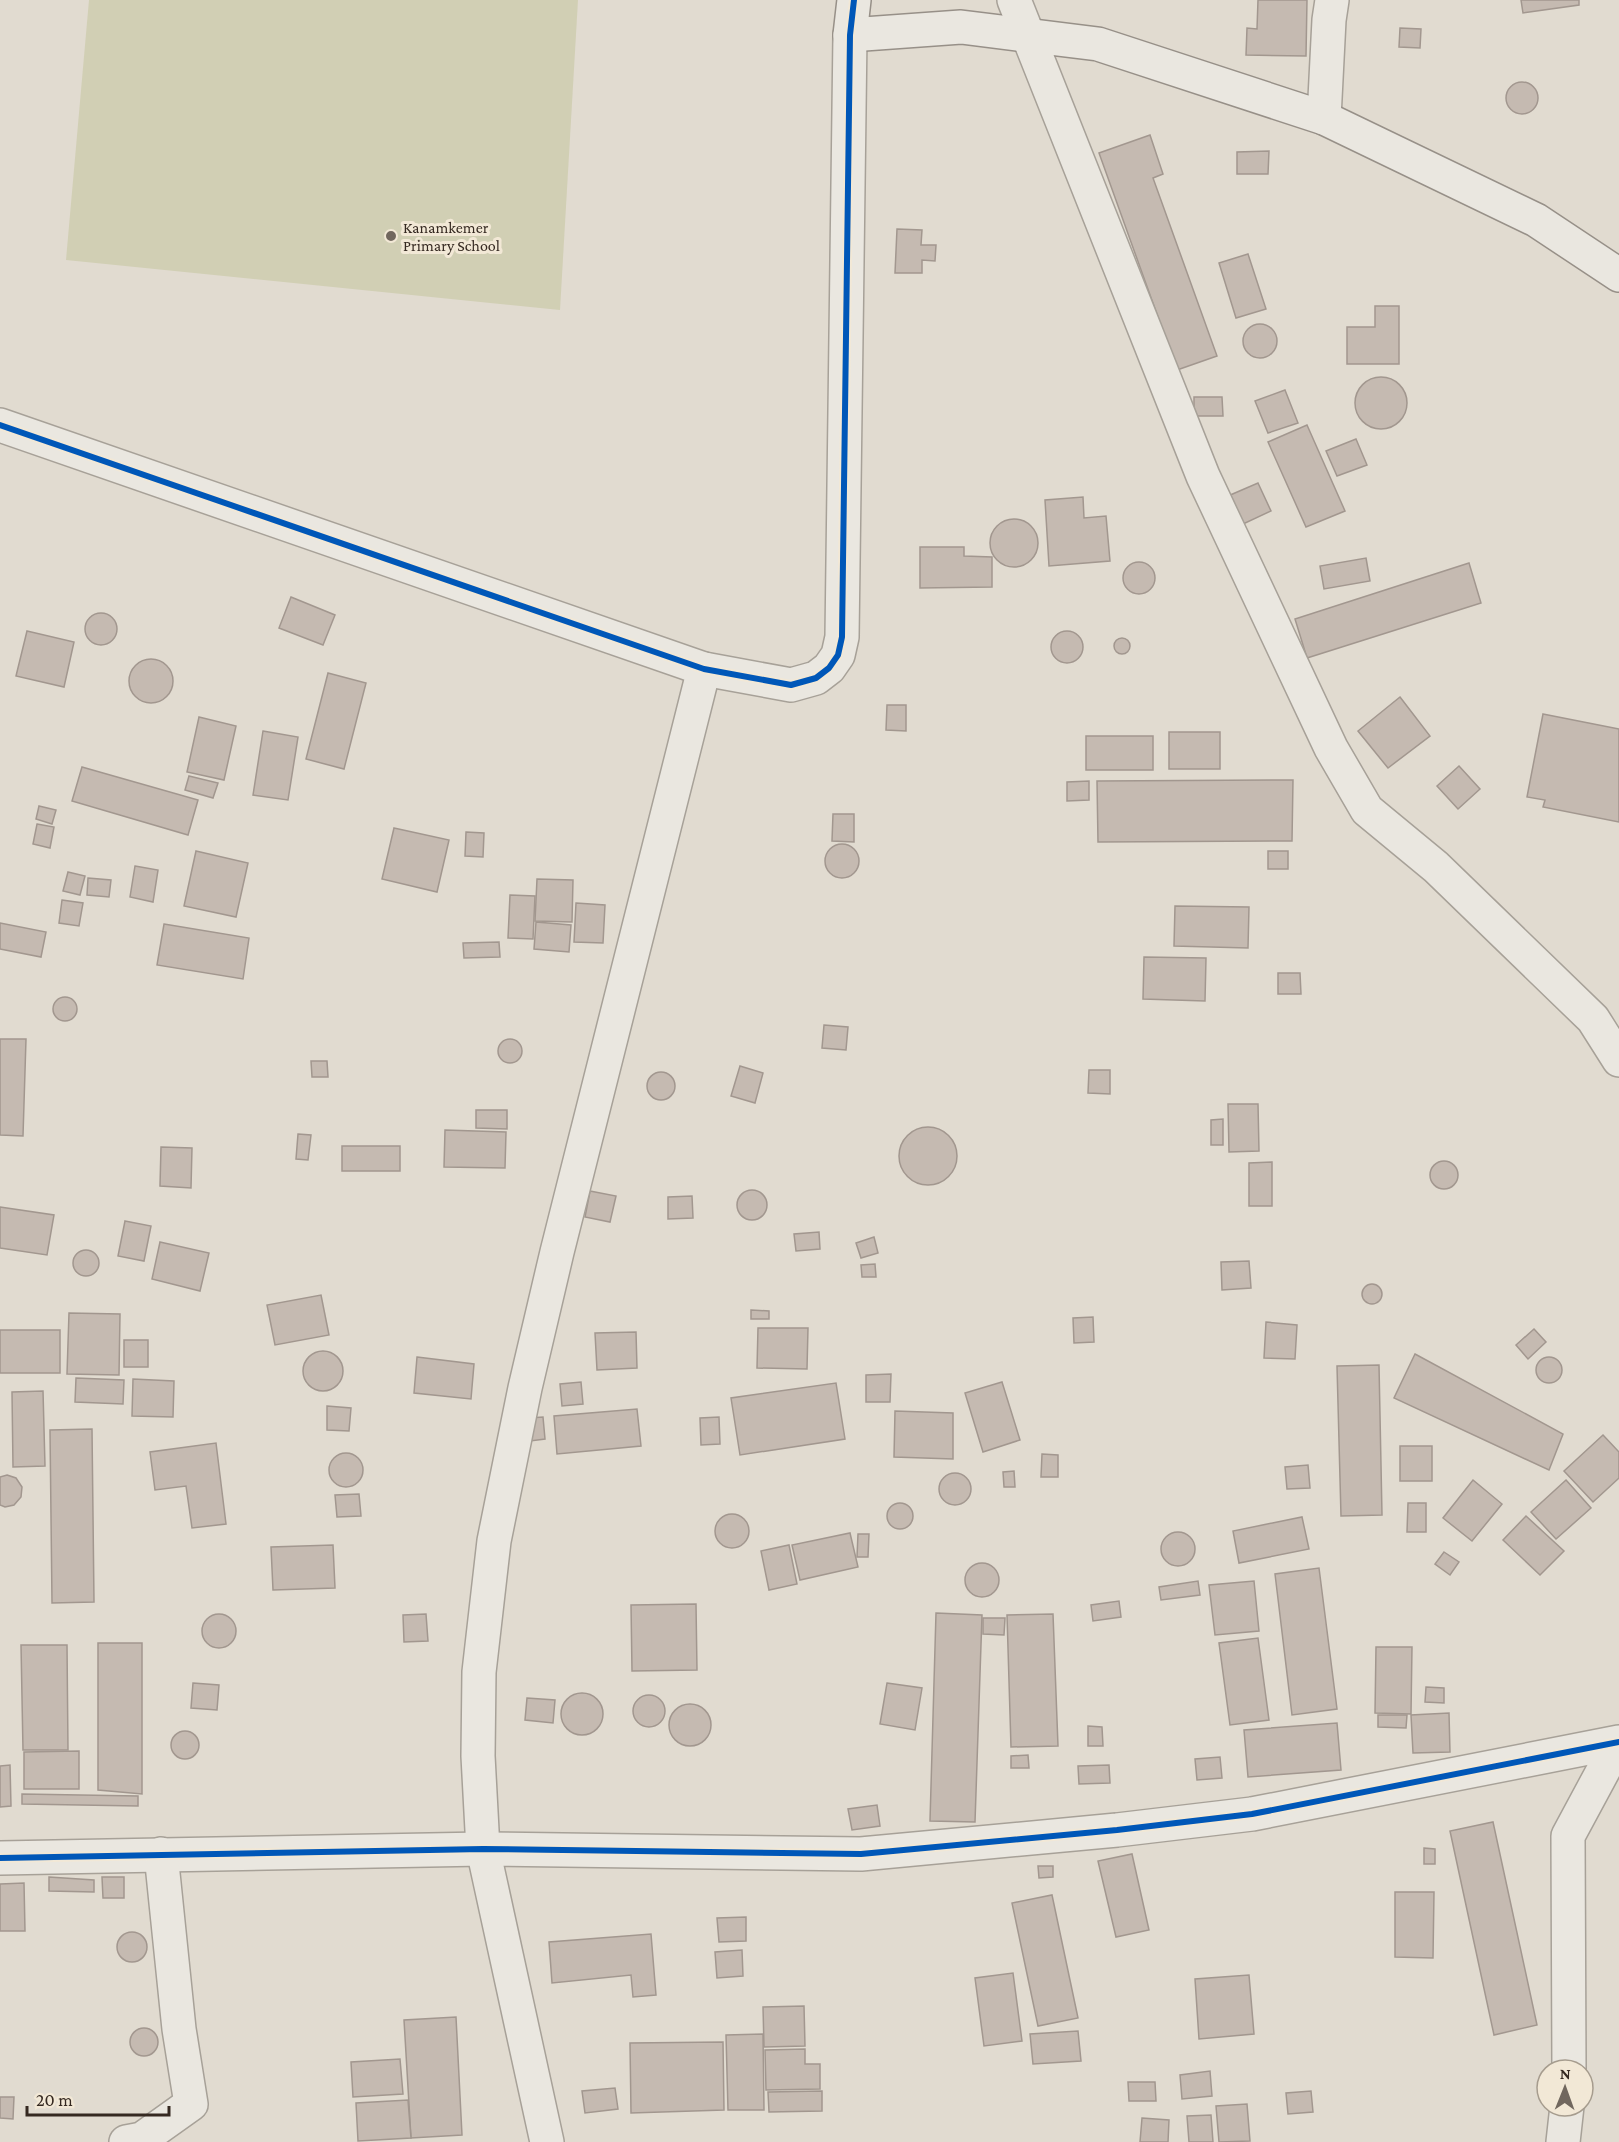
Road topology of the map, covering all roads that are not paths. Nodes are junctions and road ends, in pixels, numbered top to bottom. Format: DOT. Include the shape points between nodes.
graph roads {
  1 [pos="854,0"];
  2 [pos="1014,0"];
  3 [pos="1332,0"];
  4 [pos="1027,34"];
  5 [pos="850,35"];
  6 [pos="1324,118"];
  7 [pos="1619,275"];
  8 [pos="0,425"];
  9 [pos="704,669"];
  10 [pos="1619,1060"];
  11 [pos="1619,1743"];
  12 [pos="483,1849"];
  13 [pos="161,1854"];
  14 [pos="0,1858"];
  15 [pos="1569,2058"];
  16 [pos="1566,2118"];
  17 [pos="126,2142"];
  18 [pos="547,2142"];
  19 [pos="1563,2142"];
  1 -- 5 [label="street"];
  2 -- 4 [label="street"];
  3 -- 6 [label="street"];
  4 -- 5 [label="street" via="961,27"];
  4 -- 6 [label="street" via="1098,44"];
  4 -- 10 [label="street" via="1203,476 1337,759 1367,810 1436,867 1593,1019"];
  5 -- 9 [label="street" via="842,637 838,655 816,678 791,685"];
  6 -- 7 [label="street" via="1536,220"];
  8 -- 9 [label="street"];
  9 -- 12 [label="street" via="557,1252 494,1541 479,1672"];
  11 -- 12 [label="street" via="1252,1814 861,1854"];
  11 -- 15 [label="street" via="1568,1836"];
  12 -- 13 [label="street"];
  12 -- 18 [label="street"];
  13 -- 14 [label="street"];
  13 -- 17 [label="street" via="191,2104 141,2139"];
  16 -- 19 [label="street"];
}
